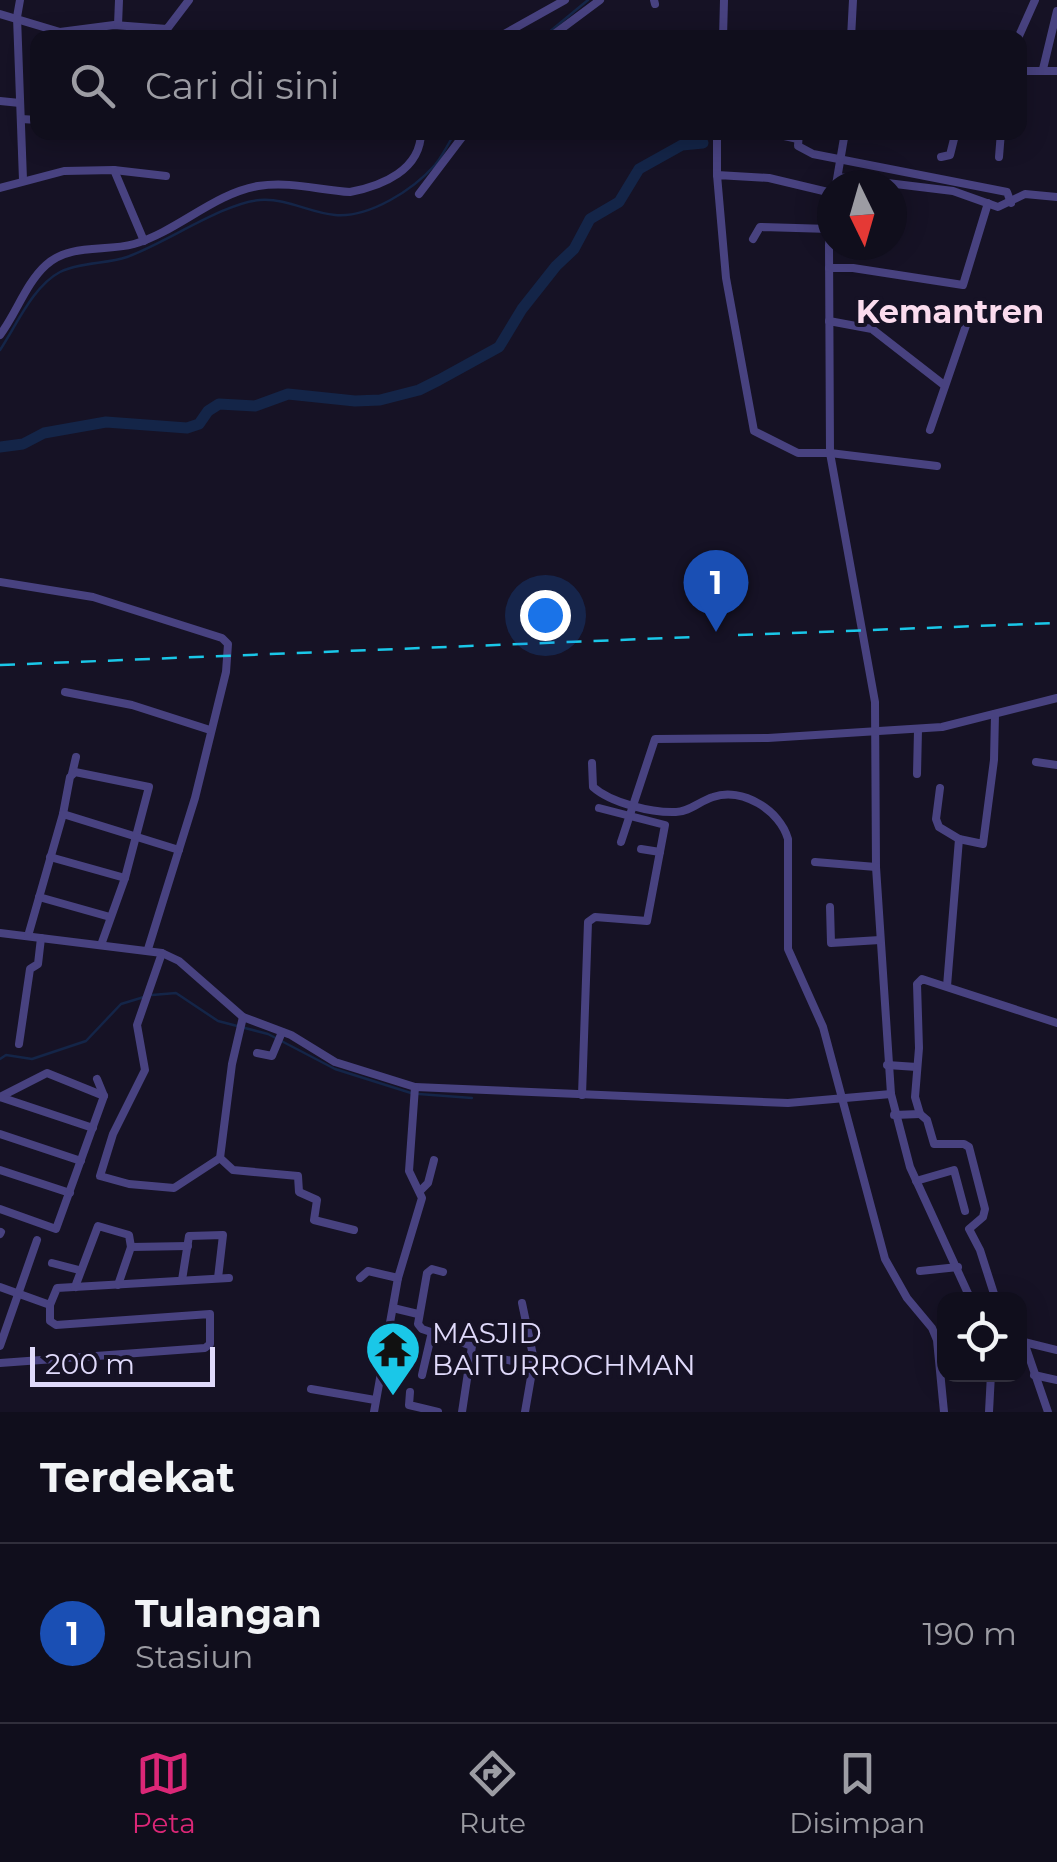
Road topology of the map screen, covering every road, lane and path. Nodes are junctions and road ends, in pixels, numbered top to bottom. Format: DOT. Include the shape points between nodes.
graph roads {
  1 [pos="20,0"];
  2 [pos="119,0"];
  3 [pos="188,0"];
  4 [pos="542,0"];
  5 [pos="565,0"];
  6 [pos="600,0"];
  7 [pos="724,0"];
  8 [pos="854,0"];
  9 [pos="1035,0"];
  10 [pos="1057,11"];
  11 [pos="545,12"];
  12 [pos="0,14"];
  13 [pos="17,17"];
  14 [pos="118,26"];
  15 [pos="54,30"];
  16 [pos="79,30"];
  17 [pos="512,30"];
  18 [pos="560,30"];
  19 [pos="723,30"];
  20 [pos="852,30"];
  21 [pos="1022,30"];
  22 [pos="1042,69"];
  23 [pos="1027,70"];
  24 [pos="1057,71"];
  25 [pos="0,102"];
  26 [pos="20,103"];
  27 [pos="20,119"];
  28 [pos="30,120"];
  29 [pos="419,140"];
  30 [pos="460,140"];
  31 [pos="719,140"];
  32 [pos="799,140"];
  33 [pos="844,140"];
  34 [pos="951,140"];
  35 [pos="1001,140"];
  36 [pos="942,157"];
  37 [pos="1000,157"];
  38 [pos="114,170"];
  39 [pos="836,170"];
  40 [pos="839,170"];
  41 [pos="717,175"];
  42 [pos="166,176"];
  43 [pos="907,179"];
  44 [pos="23,180"];
  45 [pos="0,188"];
  46 [pos="817,189"];
  47 [pos="977,192"];
  48 [pos="419,194"];
  49 [pos="1057,197"];
  50 [pos="1009,199"];
  51 [pos="988,203"];
  52 [pos="817,229"];
  53 [pos="753,239"];
  54 [pos="144,240"];
  55 [pos="829,260"];
  56 [pos="829,268"];
  57 [pos="972,308"];
  58 [pos="829,321"];
  59 [pos="0,335"];
  60 [pos="944,386"];
  61 [pos="930,430"];
  62 [pos="830,453"];
  63 [pos="937,466"];
  64 [pos="0,582"];
  65 [pos="65,692"];
  66 [pos="1057,698"];
  67 [pos="995,714"];
  68 [pos="210,730"];
  69 [pos="918,730"];
  70 [pos="876,734"];
  71 [pos="76,757"];
  72 [pos="1036,762"];
  73 [pos="592,764"];
  74 [pos="1057,764"];
  75 [pos="72,774"];
  76 [pos="917,774"];
  77 [pos="940,788"];
  78 [pos="599,808"];
  79 [pos="630,809"];
  80 [pos="63,814"];
  81 [pos="136,836"];
  82 [pos="959,839"];
  83 [pos="621,842"];
  84 [pos="641,849"];
  85 [pos="179,850"];
  86 [pos="660,852"];
  87 [pos="50,856"];
  88 [pos="815,862"];
  89 [pos="876,868"];
  90 [pos="125,878"];
  91 [pos="39,897"];
  92 [pos="830,907"];
  93 [pos="110,917"];
  94 [pos="0,933"];
  95 [pos="28,936"];
  96 [pos="41,938"];
  97 [pos="880,940"];
  98 [pos="821,943"];
  99 [pos="832,943"];
  100 [pos="101,945"];
  101 [pos="148,949"];
  102 [pos="162,952"];
  103 [pos="947,986"];
  104 [pos="241,1023"];
  105 [pos="1057,1023"];
  106 [pos="280,1037"];
  107 [pos="19,1044"];
  108 [pos="257,1053"];
  109 [pos="887,1065"];
  110 [pos="917,1067"];
  111 [pos="96,1080"];
  112 [pos="415,1092"];
  113 [pos="890,1094"];
  114 [pos="582,1095"];
  115 [pos="104,1096"];
  116 [pos="0,1097"];
  117 [pos="839,1099"];
  118 [pos="920,1114"];
  119 [pos="894,1115"];
  120 [pos="92,1128"];
  121 [pos="0,1134"];
  122 [pos="220,1158"];
  123 [pos="434,1160"];
  124 [pos="81,1161"];
  125 [pos="0,1170"];
  126 [pos="916,1181"];
  127 [pos="420,1191"];
  128 [pos="70,1193"];
  129 [pos="0,1210"];
  130 [pos="966,1211"];
  131 [pos="56,1229"];
  132 [pos="354,1230"];
  133 [pos="37,1240"];
  134 [pos="53,1240"];
  135 [pos="188,1246"];
  136 [pos="130,1247"];
  137 [pos="52,1263"];
  138 [pos="63,1267"];
  139 [pos="958,1267"];
  140 [pos="80,1270"];
  141 [pos="920,1271"];
  142 [pos="442,1272"];
  143 [pos="218,1278"];
  144 [pos="228,1278"];
  145 [pos="360,1278"];
  146 [pos="398,1278"];
  147 [pos="182,1280"];
  148 [pos="118,1285"];
  149 [pos="75,1287"];
  150 [pos="0,1288"];
  151 [pos="57,1288"];
  152 [pos="968,1292"];
  153 [pos="993,1292"];
  154 [pos="16,1293"];
  155 [pos="522,1303"];
  156 [pos="50,1305"];
  157 [pos="393,1308"];
  158 [pos="418,1314"];
  159 [pos="432,1332"];
  160 [pos="1027,1341"];
  161 [pos="0,1346"];
  162 [pos="1057,1350"];
  163 [pos="1027,1354"];
  164 [pos="502,1360"];
  165 [pos="0,1363"];
  166 [pos="534,1365"];
  167 [pos="1034,1374"];
  168 [pos="422,1375"];
  169 [pos="1057,1380"];
  170 [pos="991,1382"];
  171 [pos="310,1389"];
  172 [pos="410,1392"];
  173 [pos="376,1400"];
  174 [pos="374,1412"];
  175 [pos="438,1412"];
  176 [pos="462,1412"];
  177 [pos="525,1412"];
  178 [pos="944,1412"];
  179 [pos="989,1412"];
  180 [pos="1048,1412"];
  1 -- 13 [label="street"];
  2 -- 14 [label="street"];
  3 -- 14 [label="street" via="168,29"];
  4 -- 11 [label="street"];
  5 -- 11 [label="street"];
  6 -- 18 [label="street"];
  7 -- 19 [label="street"];
  8 -- 20 [label="street"];
  9 -- 21 [label="street"];
  10 -- 22 [label="street"];
  11 -- 17 [label="street"];
  12 -- 13 [label="street"];
  13 -- 15 [label="street"];
  13 -- 26 [label="street"];
  14 -- 16 [label="street"];
  22 -- 23 [label="street"];
  22 -- 24 [label="street"];
  25 -- 26 [label="street"];
  26 -- 27 [label="street"];
  27 -- 28 [label="street"];
  27 -- 44 [label="street"];
  29 -- 54 [label="street" via="416,158 376,185 350,192 278,184 243,190"];
  30 -- 48 [label="street"];
  31 -- 41 [label="street"];
  32 -- 39 [label="street" via="800,148"];
  33 -- 40 [label="street"];
  34 -- 36 [label="street" via="950,155"];
  35 -- 37 [label="street"];
  38 -- 42 [label="street"];
  38 -- 44 [label="street"];
  38 -- 54 [label="street"];
  41 -- 46 [label="street"];
  41 -- 62 [label="street" via="726,278 754,431 798,454"];
  43 -- 47 [label="street"];
  44 -- 45 [label="street"];
  47 -- 50 [label="street"];
  47 -- 51 [label="street"];
  49 -- 50 [label="street"];
  50 -- 51 [label="street" via="1002,207"];
  51 -- 56 [label="street" via="964,285"];
  52 -- 53 [label="street" via="760,226"];
  54 -- 59 [label="street" via="48,263"];
  55 -- 56 [label="street"];
  56 -- 58 [label="street"];
  57 -- 60 [label="street"];
  58 -- 60 [label="street" via="872,329"];
  58 -- 62 [label="street"];
  60 -- 61 [label="street"];
  62 -- 63 [label="street"];
  62 -- 70 [label="street"];
  64 -- 68 [label="street" via="93,598 226,640 226,672"];
  65 -- 68 [label="street"];
  66 -- 67 [label="street"];
  67 -- 69 [label="street"];
  67 -- 82 [label="street" via="984,844"];
  68 -- 85 [label="street"];
  69 -- 70 [label="street"];
  69 -- 76 [label="street"];
  70 -- 79 [label="street" via="655,738"];
  70 -- 89 [label="street"];
  71 -- 75 [label="street"];
  72 -- 74 [label="street"];
  73 -- 79 [label="street" via="593,787"];
  75 -- 80 [label="street"];
  75 -- 81 [label="street" via="149,787"];
  77 -- 82 [label="street" via="937,824"];
  78 -- 79 [label="street"];
  79 -- 83 [label="street"];
  79 -- 86 [label="street" via="664,824"];
  79 -- 117 [label="street" via="678,812 736,795 757,802 784,828 788,950 817,1013"];
  80 -- 81 [label="street"];
  80 -- 87 [label="street"];
  81 -- 85 [label="street"];
  81 -- 90 [label="street"];
  82 -- 103 [label="street"];
  84 -- 86 [label="street"];
  85 -- 101 [label="street"];
  86 -- 114 [label="street" via="648,921 588,922"];
  87 -- 90 [label="street"];
  87 -- 91 [label="street"];
  88 -- 89 [label="street"];
  89 -- 97 [label="street"];
  90 -- 93 [label="street"];
  91 -- 93 [label="street"];
  91 -- 95 [label="street"];
  92 -- 99 [label="street"];
  93 -- 100 [label="street"];
  94 -- 95 [label="street"];
  95 -- 96 [label="street"];
  96 -- 100 [label="street"];
  96 -- 107 [label="street"];
  97 -- 99 [label="street"];
  97 -- 109 [label="street"];
  98 -- 99 [label="street"];
  100 -- 101 [label="street"];
  101 -- 102 [label="street"];
  102 -- 104 [label="street"];
  102 -- 122 [label="street" via="137,1025 145,1070 100,1176 174,1188"];
  103 -- 105 [label="street"];
  103 -- 110 [label="street" via="918,981"];
  104 -- 106 [label="street"];
  104 -- 122 [label="street"];
  106 -- 108 [label="street" via="272,1056"];
  106 -- 112 [label="street"];
  109 -- 110 [label="street"];
  109 -- 113 [label="street"];
  110 -- 118 [label="street"];
  111 -- 115 [label="street"];
  112 -- 114 [label="street"];
  112 -- 127 [label="street" via="408,1171"];
  113 -- 117 [label="street"];
  113 -- 119 [label="street"];
  114 -- 117 [label="street"];
  115 -- 116 [label="street" via="47,1073"];
  115 -- 120 [label="street"];
  116 -- 120 [label="street"];
  117 -- 178 [label="street" via="885,1259 937,1340"];
  118 -- 119 [label="street"];
  118 -- 153 [label="street" via="934,1144 969,1147 985,1214 969,1228"];
  119 -- 126 [label="street"];
  120 -- 124 [label="street"];
  121 -- 124 [label="street"];
  122 -- 132 [label="street" via="233,1170 298,1176 298,1192 317,1200 314,1220"];
  123 -- 127 [label="street"];
  124 -- 128 [label="street"];
  125 -- 128 [label="street"];
  126 -- 130 [label="street" via="954,1170"];
  126 -- 139 [label="street"];
  127 -- 146 [label="street"];
  128 -- 131 [label="street"];
  129 -- 131 [label="street"];
  131 -- 134 [label="street"];
  133 -- 154 [label="street"];
  135 -- 136 [label="street"];
  135 -- 143 [label="street" via="192,1234 223,1235"];
  135 -- 147 [label="street"];
  136 -- 140 [label="street" via="128,1235 98,1226"];
  136 -- 148 [label="street"];
  137 -- 138 [label="street"];
  138 -- 140 [label="street"];
  138 -- 151 [label="street"];
  139 -- 141 [label="street"];
  139 -- 152 [label="street"];
  140 -- 149 [label="street"];
  142 -- 158 [label="street" via="427,1273"];
  143 -- 144 [label="street"];
  143 -- 147 [label="street"];
  145 -- 146 [label="street" via="368,1272"];
  146 -- 157 [label="street"];
  147 -- 148 [label="street"];
  148 -- 149 [label="street"];
  149 -- 151 [label="street"];
  150 -- 154 [label="street"];
  151 -- 156 [label="street"];
  154 -- 156 [label="street"];
  154 -- 161 [label="street"];
  155 -- 166 [label="street"];
  156 -- 165 [label="street" via="56,1325 210,1314 210,1344"];
  157 -- 158 [label="street"];
  157 -- 173 [label="street"];
  158 -- 159 [label="street" via="419,1326"];
  159 -- 168 [label="street"];
  159 -- 176 [label="street" via="472,1346"];
  160 -- 162 [label="street"];
  163 -- 167 [label="street"];
  164 -- 166 [label="street"];
  166 -- 177 [label="street"];
  167 -- 169 [label="street"];
  167 -- 180 [label="street"];
  170 -- 179 [label="street"];
  171 -- 173 [label="street"];
  172 -- 175 [label="street" via="408,1404"];
  173 -- 174 [label="street"];
}
